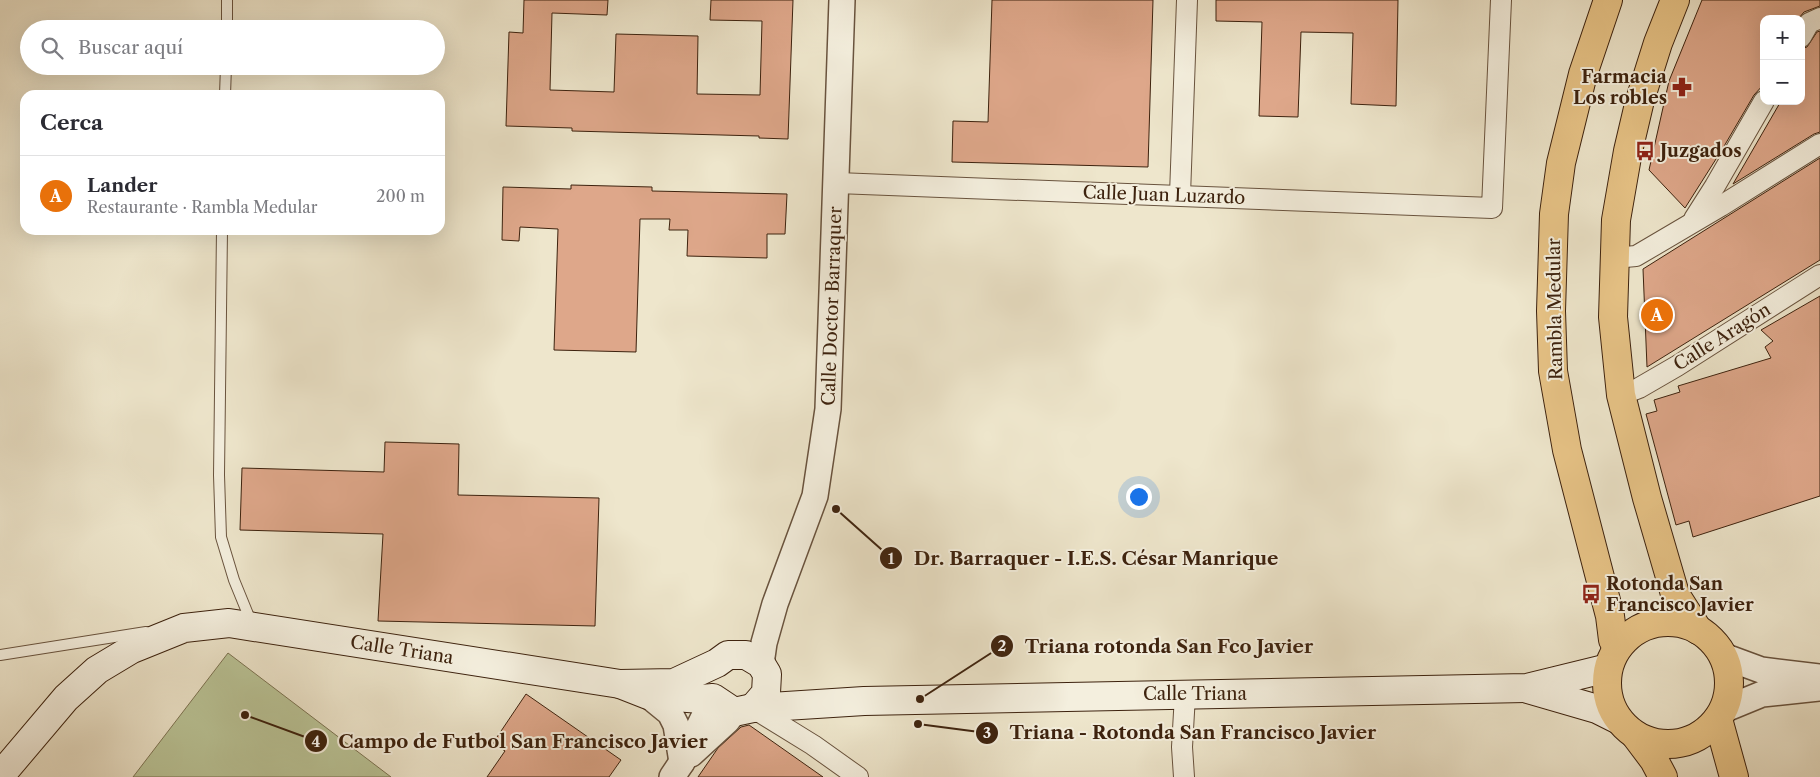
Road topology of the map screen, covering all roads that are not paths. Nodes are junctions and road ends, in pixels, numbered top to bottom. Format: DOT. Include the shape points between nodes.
graph roads {
  1 [pos="228,0"];
  2 [pos="842,0"];
  3 [pos="1187,0"];
  4 [pos="1501,0"];
  5 [pos="1608,0"];
  6 [pos="1675,0"];
  7 [pos="227,20"];
  8 [pos="226,75"];
  9 [pos="225,90"];
  10 [pos="1762,105"];
  11 [pos="1820,144"];
  12 [pos="837,183"];
  13 [pos="1180,195"];
  14 [pos="1692,223"];
  15 [pos="222,235"];
  16 [pos="1614,254"];
  17 [pos="1815,284"];
  18 [pos="1621,395"];
  19 [pos="776,604"];
  20 [pos="254,627"];
  21 [pos="184,628"];
  22 [pos="1698,630"];
  23 [pos="0,655"];
  24 [pos="1723,656"];
  25 [pos="1613,657"];
  26 [pos="722,659"];
  27 [pos="764,669"];
  28 [pos="1820,677"];
  29 [pos="620,684"];
  30 [pos="1526,688"];
  31 [pos="1820,688"];
  32 [pos="648,695"];
  33 [pos="1185,695"];
  34 [pos="864,701"];
  35 [pos="733,706"];
  36 [pos="1720,714"];
  37 [pos="1627,728"];
  38 [pos="677,770"];
  39 [pos="0,776"];
  40 [pos="858,777"];
  41 [pos="1184,777"];
  42 [pos="1663,777"];
  43 [pos="1734,777"];
  1 -- 7 [label="lane"];
  2 -- 12 [label="street, Calle Doctor Barraquer"];
  3 -- 13 [label="street"];
  4 -- 13 [label="street, Calle Juan Luzardo" via="1492,208"];
  5 -- 25 [label="main road, Rambla Medular" via="1583,74 1561,163 1554,214 1551,310 1553,371 1567,450 1608,608"];
  6 -- 16 [label="main road" via="1658,43 1628,150 1616,220"];
  8 -- 9 [label="lane"];
  10 -- 14 [label="street"];
  11 -- 14 [label="street"];
  12 -- 13 [label="street, Calle Juan Luzardo"];
  12 -- 19 [label="street, Calle Doctor Barraquer" via="828,409 815,496"];
  14 -- 16 [label="street" via="1636,256"];
  15 -- 20 [label="lane" via="218,475 221,536 234,580"];
  16 -- 18 [label="main road" via="1612,317"];
  17 -- 18 [label="street, Calle Aragón" via="1639,388"];
  18 -- 22 [label="main road" via="1675,594"];
  19 -- 26 [label="street, Calle Doctor Barraquer" via="749,644"];
  19 -- 27 [label="street, Calle Doctor Barraquer" via="764,643"];
  20 -- 21 [label="main road, Calle Triana" via="229,623"];
  20 -- 29 [label="main road, Calle Triana"];
  21 -- 23 [label="lane"];
  21 -- 39 [label="main road, Calle Triana" via="132,649 97,670 66,698"];
  22 -- 24 [label="main road"];
  22 -- 25 [label="main road" via="1676,623 1655,624 1634,632"];
  24 -- 28 [label="street" via="1761,670"];
  24 -- 36 [label="main road" via="1728,692"];
  25 -- 30 [label="main road, Calle Triana"];
  25 -- 37 [label="main road" via="1606,682 1608,697"];
  26 -- 27 [label="main road" via="746,655"];
  26 -- 29 [label="main road" via="674,683"];
  26 -- 35 [label="main road" via="709,680"];
  27 -- 34 [label="main road, Calle Triana" via="797,694"];
  27 -- 35 [label="main road" via="766,693"];
  29 -- 32 [label="main road, Calle Triana"];
  30 -- 33 [label="main road, Calle Triana"];
  30 -- 37 [label="main road, Calle Triana" via="1596,709"];
  31 -- 36 [label="street" via="1762,694"];
  32 -- 35 [label="main road, Calle Triana" via="700,699"];
  32 -- 38 [label="street" via="670,713 676,725"];
  33 -- 34 [label="main road, Calle Triana"];
  33 -- 41 [label="street"];
  34 -- 35 [label="main road, Calle Triana"];
  35 -- 38 [label="street"];
  35 -- 40 [label="street" via="813,745"];
  36 -- 37 [label="main road" via="1705,732 1688,741 1670,744 1651,742"];
  36 -- 43 [label="main road"];
  37 -- 42 [label="main road" via="1654,760"];
}
